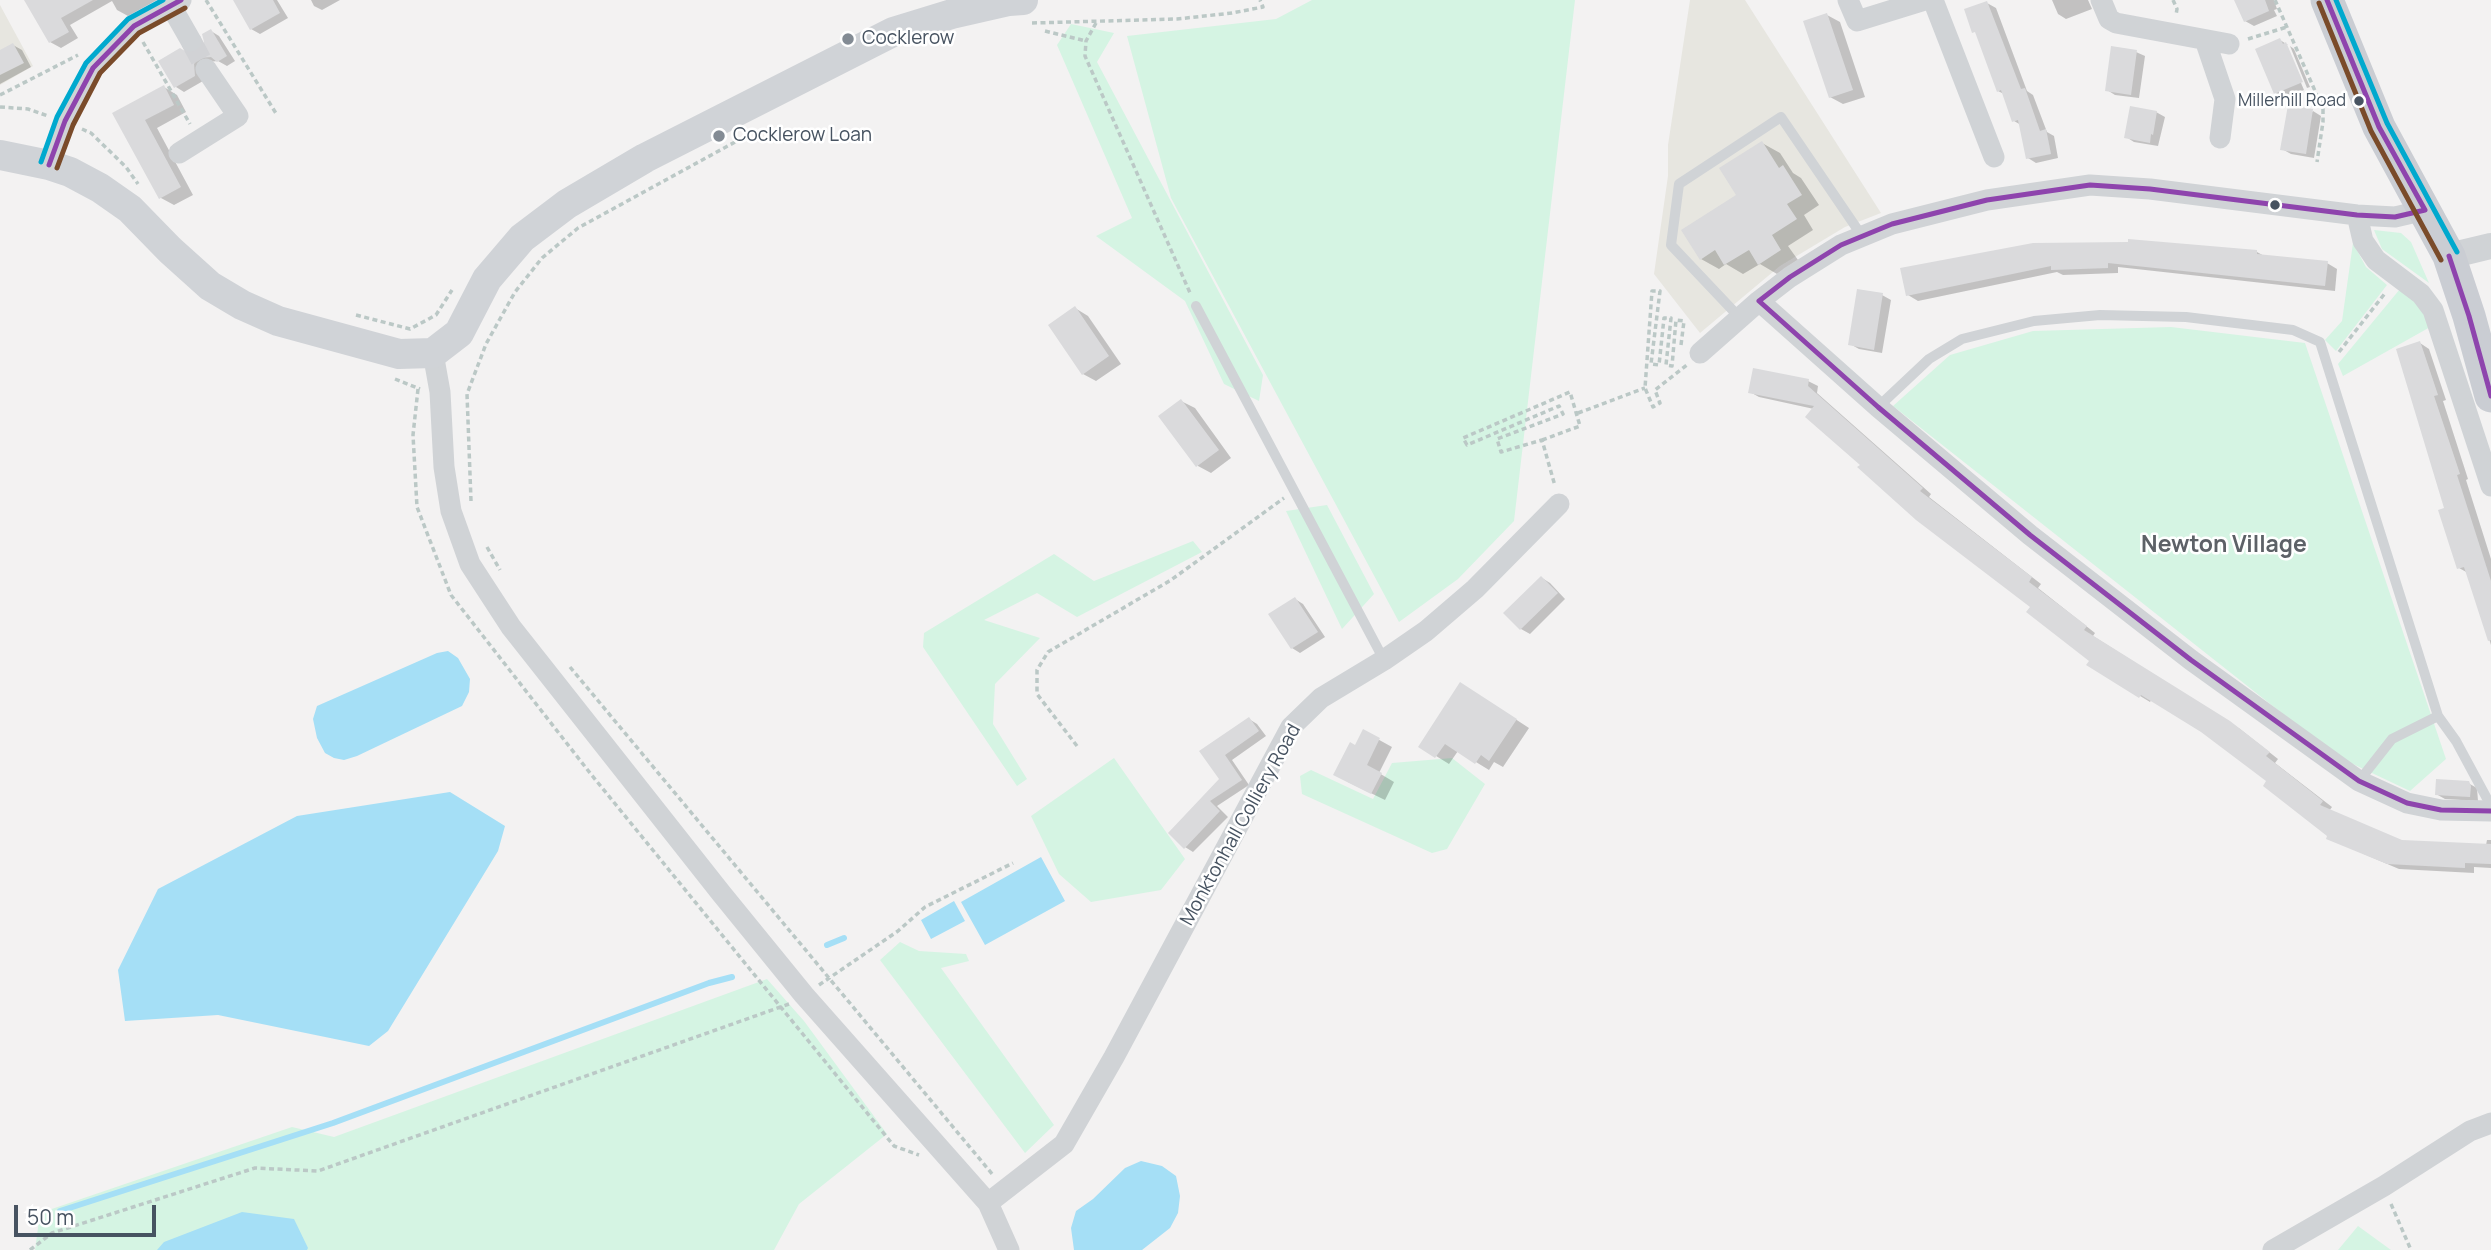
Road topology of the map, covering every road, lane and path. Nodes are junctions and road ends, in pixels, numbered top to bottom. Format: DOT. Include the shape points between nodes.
graph roads {
  1 [pos="206,0"];
  2 [pos="1260,0"];
  3 [pos="1848,0"];
  4 [pos="1925,0"];
  5 [pos="1933,0"];
  6 [pos="2101,0"];
  7 [pos="2275,0"];
  8 [pos="2327,0"];
  9 [pos="176,3"];
  10 [pos="1023,12"];
  11 [pos="1096,22"];
  12 [pos="134,26"];
  13 [pos="2287,27"];
  14 [pos="1045,31"];
  15 [pos="2205,40"];
  16 [pos="191,41"];
  17 [pos="1086,41"];
  18 [pos="2229,44"];
  19 [pos="85,51"];
  20 [pos="206,69"];
  21 [pos="0,95"];
  22 [pos="0,107"];
  23 [pos="276,115"];
  24 [pos="65,121"];
  25 [pos="746,136"];
  26 [pos="2220,138"];
  27 [pos="200,141"];
  28 [pos="179,153"];
  29 [pos="0,155"];
  30 [pos="1994,157"];
  31 [pos="2317,162"];
  32 [pos="49,165"];
  33 [pos="141,186"];
  34 [pos="2425,211"];
  35 [pos="2357,215"];
  36 [pos="1862,236"];
  37 [pos="2491,246"];
  38 [pos="2449,256"];
  39 [pos="2398,278"];
  40 [pos="1759,301"];
  41 [pos="1196,306"];
  42 [pos="346,313"];
  43 [pos="436,315"];
  44 [pos="1740,318"];
  45 [pos="433,353"];
  46 [pos="1688,356"];
  47 [pos="2327,368"];
  48 [pos="1675,376"];
  49 [pos="1645,388"];
  50 [pos="2491,396"];
  51 [pos="1878,407"];
  52 [pos="1577,413"];
  53 [pos="1542,440"];
  54 [pos="2491,486"];
  55 [pos="1294,490"];
  56 [pos="1559,504"];
  57 [pos="471,508"];
  58 [pos="484,542"];
  59 [pos="503,575"];
  60 [pos="1384,660"];
  61 [pos="565,661"];
  62 [pos="2438,716"];
  63 [pos="1077,746"];
  64 [pos="2359,781"];
  65 [pos="2491,809"];
  66 [pos="1013,863"];
  67 [pos="829,978"];
  68 [pos="804,995"];
  69 [pos="2491,1123"];
  70 [pos="2384,1186"];
  71 [pos="997,1197"];
  72 [pos="30,1250"];
  73 [pos="1009,1250"];
  74 [pos="2273,1250"];
  75 [pos="2411,1250"];
  1 -- 23 [label="path"];
  2 -- 11 [label="path" via="1262,7 1232,13"];
  3 -- 4 [label="street" via="1857,21"];
  5 -- 30 [label="street"];
  6 -- 15 [label="street" via="2109,19 2116,23"];
  7 -- 13 [label="path"];
  8 -- 34 [label="main road" via="2379,127"];
  9 -- 12 [label="street"];
  9 -- 16 [label="street"];
  10 -- 11 [label="path"];
  10 -- 45 [label="main road" via="1009,1 893,32 645,158 522,237 487,279 459,332"];
  11 -- 17 [label="path"];
  12 -- 24 [label="street" via="93,68"];
  12 -- 27 [label="path"];
  13 -- 18 [label="path"];
  13 -- 31 [label="path" via="2323,109"];
  14 -- 17 [label="path"];
  15 -- 18 [label="street"];
  15 -- 26 [label="street" via="2225,99"];
  17 -- 41 [label="path" via="1085,56"];
  19 -- 21 [label="path"];
  20 -- 27 [label="street" via="238,116"];
  22 -- 24 [label="path" via="27,109"];
  24 -- 32 [label="street"];
  24 -- 33 [label="path" via="91,133"];
  25 -- 57 [label="path" via="578,228 542,258 515,292 485,344 467,394"];
  27 -- 28 [label="street"];
  29 -- 32 [label="main road"];
  32 -- 45 [label="main road" via="100,188 130,209 210,286 242,305 278,321 399,354"];
  34 -- 35 [label="street" via="2395,217"];
  34 -- 38 [label="main road"];
  35 -- 36 [label="street" via="2090,185 1987,200"];
  35 -- 39 [label="street" via="2363,241 2376,260"];
  36 -- 40 [label="street" via="1831,251"];
  36 -- 44 [label="lane" via="1781,117 1679,184 1671,245"];
  37 -- 38 [label="street"];
  38 -- 50 [label="main road"];
  39 -- 47 [label="path"];
  39 -- 54 [label="street" via="2421,294 2433,310"];
  40 -- 44 [label="street"];
  40 -- 51 [label="street"];
  41 -- 55 [label="lane"];
  42 -- 43 [label="path" via="410,329"];
  44 -- 46 [label="street"];
  45 -- 68 [label="street" via="451,511 470,564 511,627"];
  46 -- 49 [label="path" via="1684,321 1676,320 1672,366 1666,365 1671,318 1664,318 1659,365 1651,364 1660,291 1652,290"];
  47 -- 51 [label="lane" via="2320,342 2293,330 2186,317 2100,315 2034,321 1962,339 1928,359"];
  47 -- 62 [label="lane"];
  48 -- 49 [label="path" via="1655,390 1660,403 1653,407"];
  49 -- 52 [label="path"];
  51 -- 64 [label="street" via="2030,535 2191,660"];
  52 -- 53 [label="path" via="1580,426"];
  52 -- 53 [label="path" via="1570,392 1463,438 1467,445 1559,406 1563,414 1497,439 1501,452"];
  53 -- 56 [label="path"];
  55 -- 60 [label="lane"];
  55 -- 63 [label="path" via="1171,580 1048,652 1037,670 1037,694"];
  56 -- 60 [label="street, Monktonhall Colliery Road" via="1475,589"];
  58 -- 59 [label="path"];
  60 -- 71 [label="street, Monktonhall Colliery Road" via="1321,698 1291,727 1064,1144"];
  61 -- 67 [label="path"];
  62 -- 64 [label="lane" via="2392,739"];
  62 -- 65 [label="lane"];
  64 -- 65 [label="street" via="2407,803 2441,810"];
  66 -- 67 [label="path" via="925,907"];
  67 -- 68 [label="path"];
  67 -- 71 [label="path"];
  68 -- 71 [label="street"];
  68 -- 72 [label="path" via="791,1004 318,1171 255,1168 52,1233"];
  69 -- 70 [label="street" via="2470,1131"];
  70 -- 74 [label="street"];
  70 -- 75 [label="path"];
  71 -- 73 [label="street"];
}
